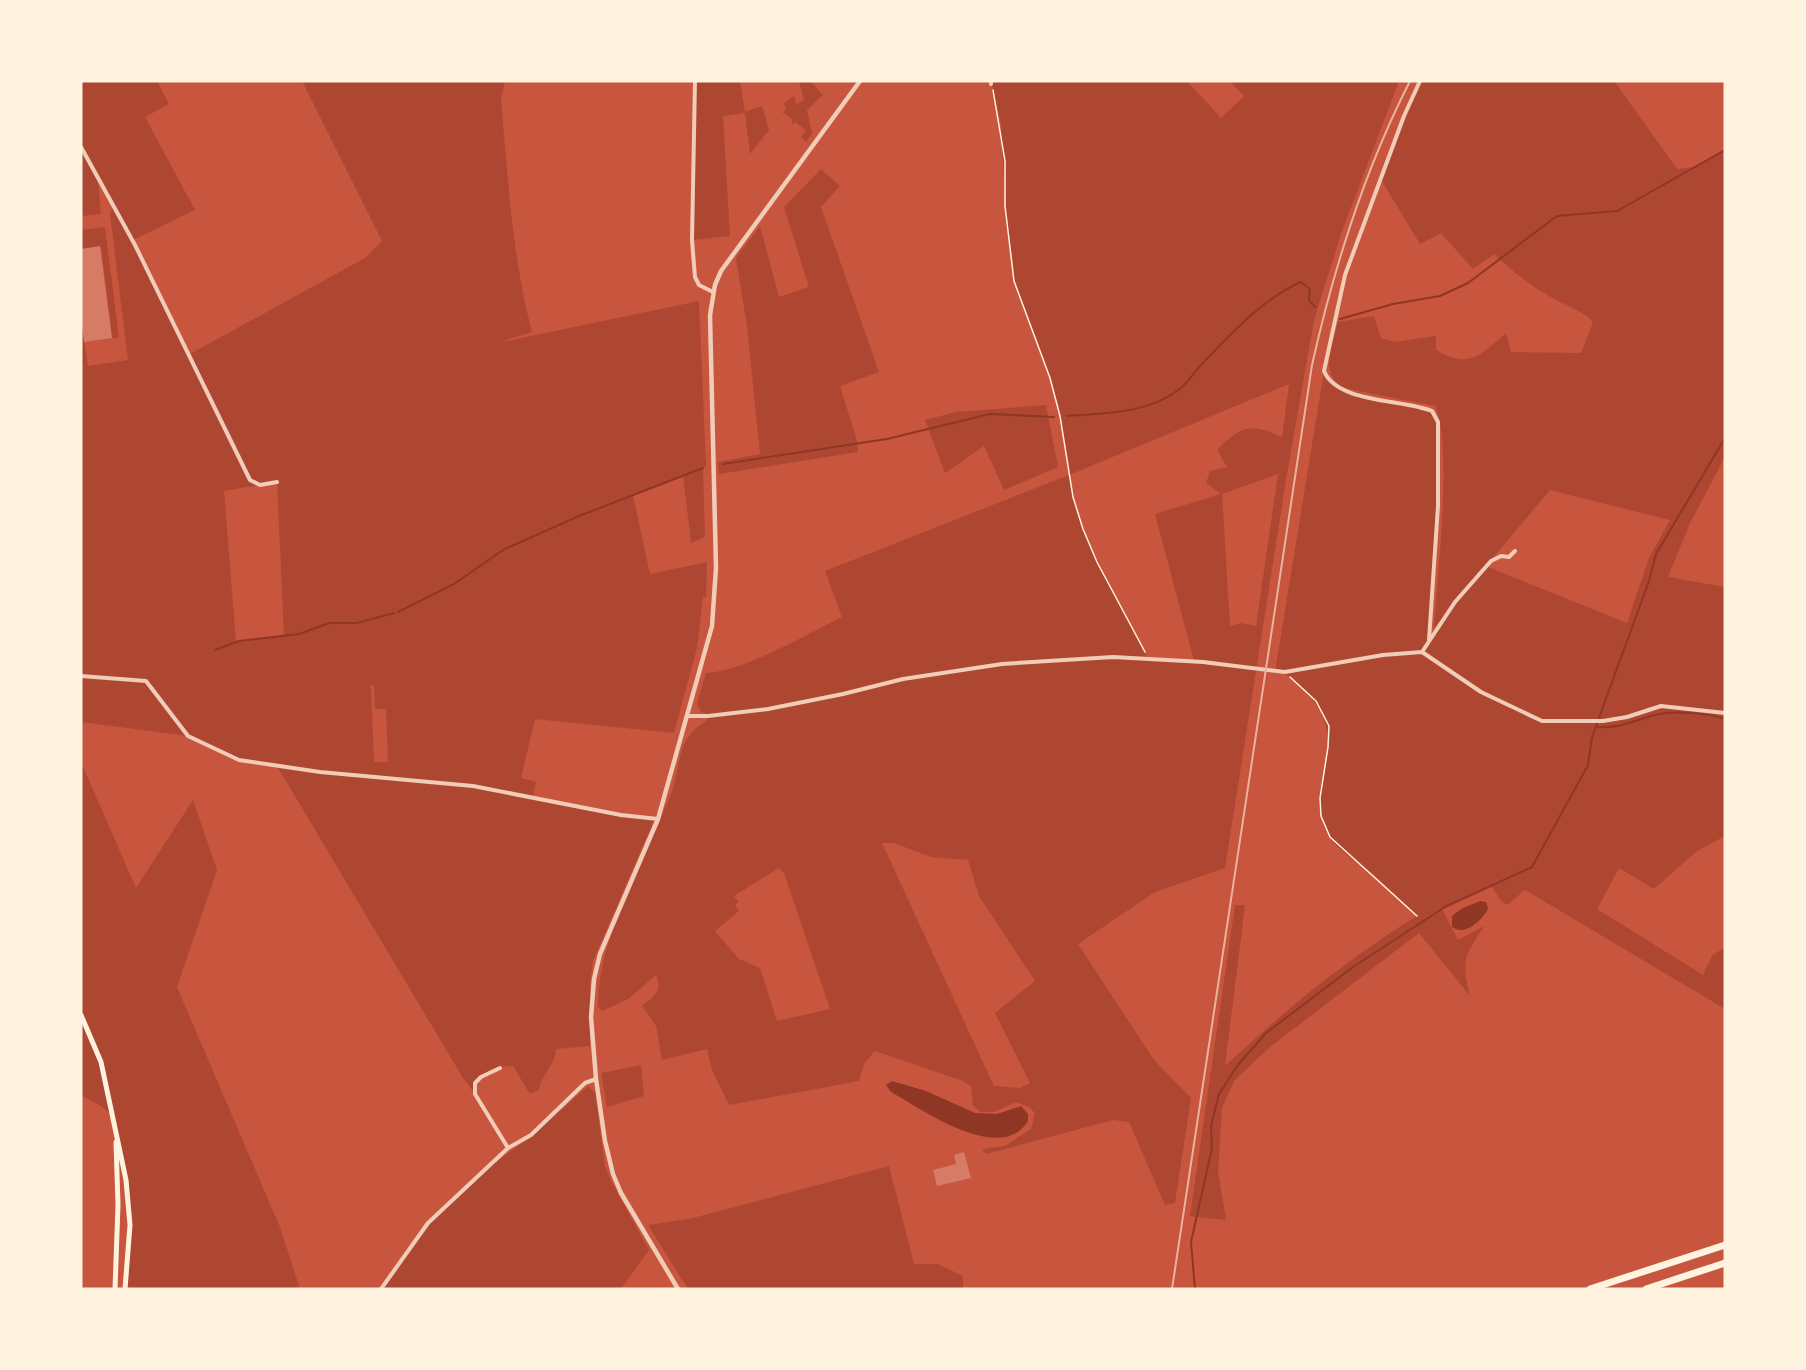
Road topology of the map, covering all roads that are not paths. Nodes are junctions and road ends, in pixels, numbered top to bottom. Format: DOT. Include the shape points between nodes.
graph roads {
  1 [pos="695,81"];
  2 [pos="860,81"];
  3 [pos="1420,81"];
  4 [pos="81,147"];
  5 [pos="713,292"];
  6 [pos="277,482"];
  7 [pos="1515,551"];
  8 [pos="1429,640"];
  9 [pos="1422,652"];
  10 [pos="81,676"];
  11 [pos="1725,713"];
  12 [pos="689,716"];
  13 [pos="658,819"];
  14 [pos="81,1014"];
  15 [pos="500,1068"];
  16 [pos="596,1079"];
  17 [pos="115,1122"];
  18 [pos="508,1148"];
  19 [pos="1725,1245"];
  20 [pos="1725,1263"];
  21 [pos="115,1289"];
  22 [pos="125,1289"];
  23 [pos="381,1289"];
  24 [pos="678,1289"];
  25 [pos="1590,1289"];
  26 [pos="1646,1289"];
  1 -- 5 [label="street" via="695,277 699,285"];
  2 -- 5 [label="street" via="721,271"];
  3 -- 8 [label="street" via="1345,275 1324,371 1335,387 1416,405 1432,411 1438,422 1438,506"];
  4 -- 6 [label="street" via="143,261 250,480 260,485"];
  5 -- 12 [label="street" via="710,329 715,599"];
  7 -- 8 [label="street" via="1509,557 1491,561 1455,602"];
  8 -- 9 [label="street"];
  9 -- 11 [label="street" via="1481,692 1542,721 1603,721 1661,706"];
  9 -- 12 [label="street" via="1285,672 1113,657 1002,664 903,679 768,709"];
  10 -- 13 [label="street" via="146,681 188,736 239,760 473,786"];
  12 -- 13 [label="street"];
  13 -- 16 [label="street" via="596,968 591,1017"];
  14 -- 17 [label="main road" via="101,1062"];
  15 -- 18 [label="street" via="481,1077 475,1094"];
  16 -- 18 [label="street" via="585,1083 528,1137"];
  16 -- 24 [label="street" via="604,1141 616,1184"];
  17 -- 21 [label="main road"];
  17 -- 22 [label="main road" via="130,1224"];
  18 -- 23 [label="street" via="428,1223"];
  19 -- 25 [label="highway"];
  20 -- 26 [label="highway"];
}
